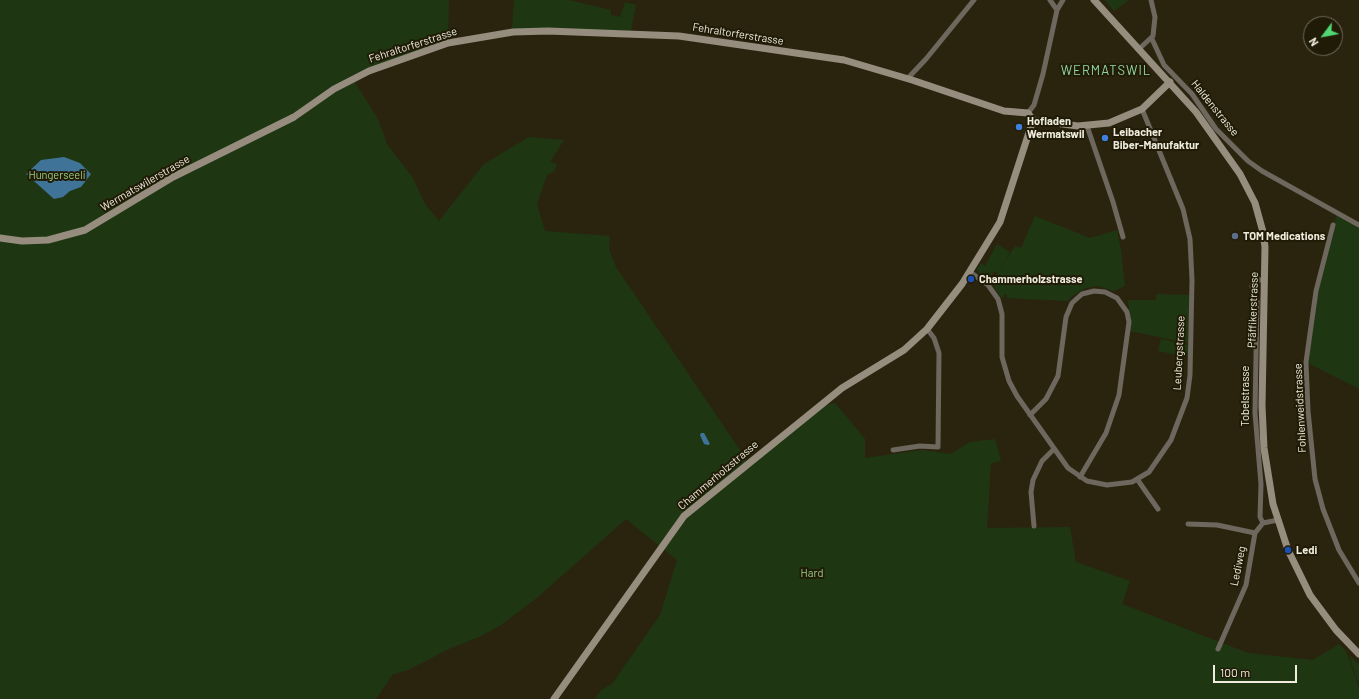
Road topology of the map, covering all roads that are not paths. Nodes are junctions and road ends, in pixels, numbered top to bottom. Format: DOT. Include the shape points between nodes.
graph roads {
  1 [pos="974,0"];
  2 [pos="1050,0"];
  3 [pos="1063,0"];
  4 [pos="1094,0"];
  5 [pos="1151,0"];
  6 [pos="1057,10"];
  7 [pos="1152,38"];
  8 [pos="1139,49"];
  9 [pos="908,78"];
  10 [pos="1170,82"];
  11 [pos="1142,109"];
  12 [pos="1028,113"];
  13 [pos="294,118"];
  14 [pos="1033,120"];
  15 [pos="1087,126"];
  16 [pos="1333,225"];
  17 [pos="1359,225"];
  18 [pos="1123,237"];
  19 [pos="0,238"];
  20 [pos="970,272"];
  21 [pos="1265,280"];
  22 [pos="927,329"];
  23 [pos="1030,415"];
  24 [pos="1054,449"];
  25 [pos="893,450"];
  26 [pos="1080,478"];
  27 [pos="1137,479"];
  28 [pos="1158,508"];
  29 [pos="1278,520"];
  30 [pos="1188,524"];
  31 [pos="1263,524"];
  32 [pos="1034,526"];
  33 [pos="1255,533"];
  34 [pos="1359,583"];
  35 [pos="1218,649"];
  36 [pos="1359,654"];
  37 [pos="554,699"];
  1 -- 9 [label="street"];
  2 -- 6 [label="street"];
  3 -- 6 [label="street"];
  4 -- 8 [label="street, Pfäffikerstrasse"];
  5 -- 7 [label="street" via="1155,17"];
  6 -- 12 [label="street" via="1043,74 1034,105"];
  7 -- 8 [label="street"];
  7 -- 17 [label="street, Haldenstrasse" via="1164,65 1192,94 1216,129 1251,164"];
  8 -- 10 [label="street, Pfäffikerstrasse"];
  9 -- 12 [label="street, Fehraltorferstrasse" via="1004,111"];
  9 -- 13 [label="street, Fehraltorferstrasse" via="844,60 691,37 530,31 448,43 380,66 334,89"];
  10 -- 11 [label="street"];
  10 -- 21 [label="street, Pfäffikerstrasse" via="1240,174 1255,203 1264,232"];
  11 -- 15 [label="street" via="1109,123"];
  11 -- 27 [label="street, Leubergstrasse" via="1185,214 1191,256 1192,295 1190,378 1184,409 1162,454 1149,472"];
  12 -- 14 [label="street"];
  13 -- 19 [label="street, Wermatswilerstrasse" via="173,177 85,230 48,240 22,241"];
  14 -- 15 [label="street" via="1066,126"];
  14 -- 20 [label="street, Chammerholzstrasse" via="1000,222"];
  15 -- 18 [label="street"];
  16 -- 34 [label="street, Fohlenweidstrasse" via="1316,292 1306,362 1308,411 1315,479 1322,509 1339,550"];
  20 -- 22 [label="street, Chammerholzstrasse"];
  20 -- 23 [label="street, Leubergstrasse" via="988,285 998,298 1001,309 1001,351 1004,369"];
  21 -- 29 [label="street, Pfäffikerstrasse" via="1262,380 1264,448 1268,484"];
  21 -- 31 [label="street, Tobelstrasse" via="1256,280 1252,286 1257,301 1255,406 1261,484 1260,517"];
  22 -- 25 [label="street" via="934,338 939,353 938,446"];
  22 -- 37 [label="street, Chammerholzstrasse" via="904,350 842,388 684,516"];
  23 -- 24 [label="street, Leubergstrasse"];
  23 -- 26 [label="street" via="1046,399 1058,376 1066,317 1072,303 1082,294 1094,291 1105,292 1117,298 1124,306 1128,317 1119,395 1106,433"];
  24 -- 26 [label="street, Leubergstrasse" via="1068,468"];
  24 -- 32 [label="street" via="1042,461 1033,480 1031,495"];
  26 -- 27 [label="street, Leubergstrasse" via="1107,486"];
  27 -- 28 [label="street"];
  29 -- 31 [label="street"];
  29 -- 36 [label="street, Pfäffikerstrasse" via="1288,550 1310,595 1336,630"];
  30 -- 33 [label="street" via="1217,525"];
  31 -- 33 [label="street, Lediweg"];
  33 -- 35 [label="street, Lediweg" via="1246,585"];
}
